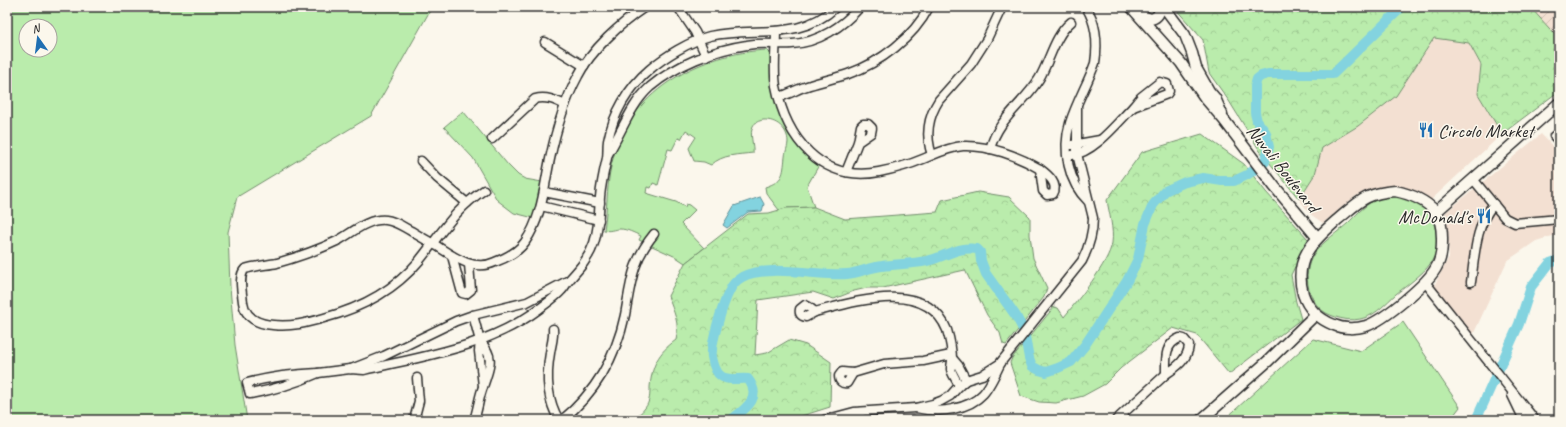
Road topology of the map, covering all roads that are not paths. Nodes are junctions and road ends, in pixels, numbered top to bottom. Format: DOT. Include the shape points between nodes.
graph roads {
  1 [pos="645,7"];
  2 [pos="678,7"];
  3 [pos="836,7"];
  4 [pos="860,7"];
  5 [pos="929,7"];
  6 [pos="1002,7"];
  7 [pos="1086,7"];
  8 [pos="1159,7"];
  9 [pos="1164,7"];
  10 [pos="1133,9"];
  11 [pos="1071,22"];
  12 [pos="776,31"];
  13 [pos="699,40"];
  14 [pos="545,42"];
  15 [pos="776,44"];
  16 [pos="706,56"];
  17 [pos="584,66"];
  18 [pos="779,97"];
  19 [pos="1559,103"];
  20 [pos="565,105"];
  21 [pos="1077,107"];
  22 [pos="1133,107"];
  23 [pos="1224,120"];
  24 [pos="492,139"];
  25 [pos="1100,140"];
  26 [pos="858,142"];
  27 [pos="1077,144"];
  28 [pos="1067,145"];
  29 [pos="990,149"];
  30 [pos="607,154"];
  31 [pos="1077,154"];
  32 [pos="932,155"];
  33 [pos="1068,155"];
  34 [pos="421,161"];
  35 [pos="1040,169"];
  36 [pos="846,172"];
  37 [pos="1472,179"];
  38 [pos="484,190"];
  39 [pos="544,192"];
  40 [pos="1088,201"];
  41 [pos="466,202"];
  42 [pos="600,203"];
  43 [pos="1494,204"];
  44 [pos="541,206"];
  45 [pos="1436,212"];
  46 [pos="1559,219"];
  47 [pos="599,220"];
  48 [pos="654,234"];
  49 [pos="1317,237"];
  50 [pos="432,243"];
  51 [pos="452,256"];
  52 [pos="469,264"];
  53 [pos="570,279"];
  54 [pos="1425,282"];
  55 [pos="1471,282"];
  56 [pos="815,312"];
  57 [pos="473,315"];
  58 [pos="1315,315"];
  59 [pos="553,329"];
  60 [pos="480,341"];
  61 [pos="951,356"];
  62 [pos="1001,362"];
  63 [pos="350,369"];
  64 [pos="318,373"];
  65 [pos="853,373"];
  66 [pos="1166,374"];
  67 [pos="982,375"];
  68 [pos="417,378"];
  69 [pos="966,380"];
  70 [pos="1504,381"];
  71 [pos="959,386"];
  72 [pos="989,387"];
  73 [pos="950,396"];
  74 [pos="916,408"];
  75 [pos="953,409"];
  76 [pos="872,410"];
  77 [pos="414,420"];
  78 [pos="474,420"];
  79 [pos="561,420"];
  80 [pos="824,420"];
  81 [pos="848,420"];
  82 [pos="1116,420"];
  83 [pos="1201,420"];
  84 [pos="1524,420"];
  85 [pos="1535,420"];
  1 -- 17 [label="street" via="614,31"];
  2 -- 13 [label="street"];
  3 -- 12 [label="street" via="821,19 802,28"];
  4 -- 15 [label="street" via="837,27 811,41"];
  5 -- 18 [label="street" via="908,35 876,60 849,74 808,85"];
  6 -- 32 [label="street" via="979,51 935,106 928,134"];
  7 -- 21 [label="street" via="1096,31 1096,55"];
  8 -- 10 [label="main road" via="1157,17 1151,19"];
  9 -- 23 [label="main road, Nuvali Boulevard" via="1185,34 1196,68 1215,98"];
  10 -- 23 [label="main road, Nuvali Boulevard" via="1181,62 1205,98"];
  11 -- 29 [label="street" via="1057,39 1033,88 1000,125"];
  12 -- 13 [label="street" via="710,36"];
  12 -- 15 [label="street"];
  13 -- 16 [label="street"];
  13 -- 30 [label="street" via="667,56 639,80 614,120 607,143"];
  14 -- 17 [label="street"];
  15 -- 16 [label="street" via="746,45"];
  15 -- 18 [label="street" via="775,72"];
  16 -- 30 [label="street" via="668,74 642,95"];
  17 -- 20 [label="street"];
  18 -- 36 [label="street" via="787,120 810,154 826,166"];
  19 -- 37 [label="main road"];
  20 -- 24 [label="street" via="544,97 535,99"];
  20 -- 39 [label="street"];
  21 -- 27 [label="street"];
  21 -- 28 [label="street" via="1070,122"];
  22 -- 25 [label="street"];
  23 -- 49 [label="main road, Nuvali Boulevard"];
  25 -- 27 [label="street"];
  25 -- 31 [label="street"];
  26 -- 36 [label="street"];
  27 -- 28 [label="street"];
  27 -- 31 [label="street"];
  28 -- 33 [label="street"];
  29 -- 32 [label="street" via="961,146"];
  29 -- 35 [label="street" via="1018,157"];
  30 -- 42 [label="street"];
  31 -- 33 [label="street"];
  31 -- 40 [label="street"];
  32 -- 36 [label="street" via="878,172"];
  33 -- 40 [label="street" via="1074,182"];
  34 -- 41 [label="street"];
  37 -- 43 [label="street"];
  37 -- 45 [label="main road"];
  38 -- 41 [label="street"];
  39 -- 42 [label="street"];
  39 -- 44 [label="street"];
  40 -- 62 [label="street" via="1093,226 1086,254"];
  41 -- 50 [label="street"];
  42 -- 47 [label="street"];
  43 -- 46 [label="street" via="1505,218 1515,223"];
  43 -- 55 [label="street" via="1486,213 1478,233"];
  44 -- 47 [label="street"];
  44 -- 52 [label="street" via="528,237 518,250 494,263"];
  45 -- 49 [label="main road" via="1409,194 1395,191 1380,192 1364,198"];
  45 -- 54 [label="main road" via="1441,230 1442,252 1437,267"];
  47 -- 53 [label="street" via="589,255"];
  48 -- 79 [label="street" via="635,265 625,316 608,366 583,402"];
  49 -- 58 [label="main road" via="1304,257 1300,276 1305,298"];
  50 -- 50 [label="street" via="394,221 372,221 310,253 245,269 241,276 244,307 248,315 259,323 282,326 304,324 345,312 376,297 399,281"];
  50 -- 51 [label="street"];
  51 -- 52 [label="street"];
  51 -- 52 [label="street" via="462,293 466,294 471,290"];
  53 -- 57 [label="street" via="528,302"];
  53 -- 60 [label="street" via="562,291 535,312 506,330"];
  54 -- 58 [label="main road" via="1380,320 1366,326 1336,326"];
  54 -- 70 [label="street"];
  56 -- 61 [label="street" via="872,299 897,298 918,302 932,310 945,325"];
  57 -- 60 [label="street"];
  57 -- 63 [label="street"];
  58 -- 83 [label="main road" via="1285,346"];
  59 -- 79 [label="street" via="548,387 552,404"];
  60 -- 63 [label="street" via="364,370"];
  60 -- 78 [label="street" via="487,349 490,362"];
  61 -- 65 [label="street" via="924,362 884,364"];
  61 -- 69 [label="street"];
  61 -- 71 [label="street" via="951,368"];
  62 -- 67 [label="street"];
  62 -- 72 [label="street"];
  63 -- 64 [label="street"];
  64 -- 64 [label="street" via="248,382 250,394 303,380"];
  66 -- 82 [label="street"];
  67 -- 69 [label="street"];
  67 -- 72 [label="street" via="988,378"];
  68 -- 77 [label="street" via="419,401"];
  69 -- 71 [label="street"];
  70 -- 84 [label="street"];
  70 -- 85 [label="street"];
  71 -- 73 [label="street"];
  72 -- 75 [label="street" via="974,403"];
  73 -- 74 [label="street" via="942,401"];
  73 -- 75 [label="street" via="949,405"];
  74 -- 75 [label="street" via="935,411"];
  74 -- 76 [label="street"];
  76 -- 80 [label="street"];
  76 -- 81 [label="street"];
}
